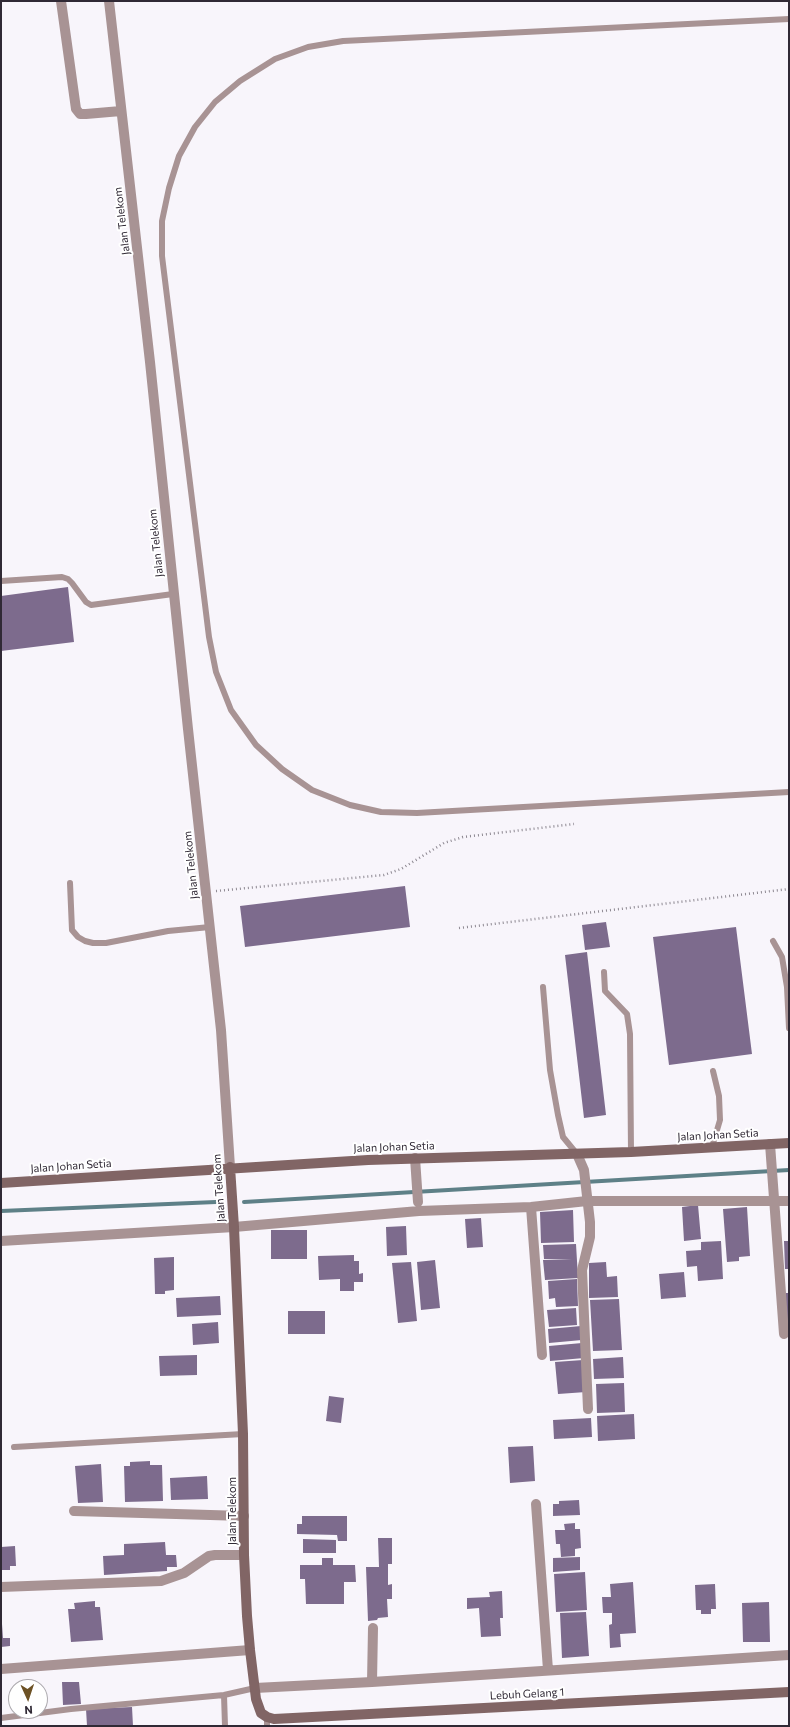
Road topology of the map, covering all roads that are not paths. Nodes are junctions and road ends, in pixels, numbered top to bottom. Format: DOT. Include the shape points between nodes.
graph roads {
  1 [pos="61,1"];
  2 [pos="109,1"];
  3 [pos="789,19"];
  4 [pos="121,111"];
  5 [pos="1,581"];
  6 [pos="173,594"];
  7 [pos="789,792"];
  8 [pos="70,882"];
  9 [pos="210,927"];
  10 [pos="773,941"];
  11 [pos="604,972"];
  12 [pos="543,987"];
  13 [pos="789,1028"];
  14 [pos="713,1071"];
  15 [pos="789,1143"];
  16 [pos="770,1144"];
  17 [pos="712,1146"];
  18 [pos="631,1152"];
  19 [pos="577,1154"];
  20 [pos="415,1158"];
  21 [pos="230,1167"];
  22 [pos="1,1183"];
  23 [pos="587,1197"];
  24 [pos="774,1201"];
  25 [pos="789,1201"];
  26 [pos="418,1202"];
  27 [pos="531,1207"];
  28 [pos="234,1226"];
  29 [pos="1,1241"];
  30 [pos="784,1334"];
  31 [pos="542,1355"];
  32 [pos="588,1409"];
  33 [pos="243,1434"];
  34 [pos="14,1447"];
  35 [pos="536,1504"];
  36 [pos="74,1512"];
  37 [pos="244,1516"];
  38 [pos="244,1555"];
  39 [pos="1,1587"];
  40 [pos="373,1628"];
  41 [pos="250,1650"];
  42 [pos="789,1655"];
  43 [pos="1,1669"];
  44 [pos="548,1670"];
  45 [pos="372,1682"];
  46 [pos="255,1688"];
  47 [pos="789,1692"];
  48 [pos="224,1696"];
  49 [pos="1,1718"];
  50 [pos="267,1722"];
  51 [pos="224,1726"];
  1 -- 4 [label="street" via="76,109 80,114"];
  2 -- 4 [label="street, Jalan Telekom"];
  3 -- 7 [label="lane" via="343,41 308,47 275,59 240,81 215,102 195,127 179,156 169,188 162,221 162,256 209,637 216,672 231,710 256,745 282,769 312,790 350,805 381,812 417,813"];
  4 -- 6 [label="street, Jalan Telekom"];
  5 -- 6 [label="lane" via="62,577 68,579 91,605"];
  6 -- 9 [label="street, Jalan Telekom"];
  8 -- 9 [label="lane" via="72,930 85,941 106,943 168,931"];
  9 -- 21 [label="street, Jalan Telekom" via="221,1030"];
  10 -- 13 [label="lane" via="782,958 787,987"];
  11 -- 18 [label="lane" via="605,991 628,1014 630,1027"];
  12 -- 19 [label="lane" via="550,1070 562,1137"];
  14 -- 17 [label="lane" via="719,1096 720,1120"];
  15 -- 16 [label="street, Jalan Johan Setia"];
  16 -- 17 [label="street, Jalan Johan Setia"];
  16 -- 24 [label="street"];
  17 -- 18 [label="street, Jalan Johan Setia"];
  18 -- 19 [label="street, Jalan Johan Setia"];
  19 -- 20 [label="street, Jalan Johan Setia"];
  19 -- 23 [label="street" via="584,1170"];
  20 -- 21 [label="street, Jalan Johan Setia"];
  20 -- 26 [label="street"];
  21 -- 22 [label="street, Jalan Johan Setia"];
  21 -- 28 [label="street, Jalan Telekom"];
  23 -- 24 [label="street"];
  23 -- 27 [label="street"];
  23 -- 32 [label="street" via="590,1237 582,1270"];
  24 -- 25 [label="street"];
  24 -- 30 [label="street"];
  27 -- 28 [label="street" via="419,1211"];
  27 -- 31 [label="street"];
  28 -- 29 [label="street"];
  28 -- 33 [label="street, Jalan Telekom"];
  33 -- 34 [label="lane"];
  33 -- 37 [label="street, Jalan Telekom"];
  35 -- 44 [label="street"];
  36 -- 37 [label="street"];
  37 -- 38 [label="street, Jalan Telekom"];
  38 -- 39 [label="street" via="215,1554 184,1573 161,1581"];
  38 -- 41 [label="street, Jalan Telekom"];
  40 -- 45 [label="street"];
  41 -- 43 [label="street"];
  41 -- 46 [label="street, Jalan Telekom"];
  42 -- 44 [label="street"];
  44 -- 45 [label="street"];
  45 -- 46 [label="street"];
  46 -- 48 [label="lane"];
  46 -- 50 [label="street, Jalan Telekom" via="258,1707"];
  47 -- 50 [label="street, Lebuh Gelang 1" via="274,1719"];
  48 -- 49 [label="lane"];
  48 -- 51 [label="lane"];
}
